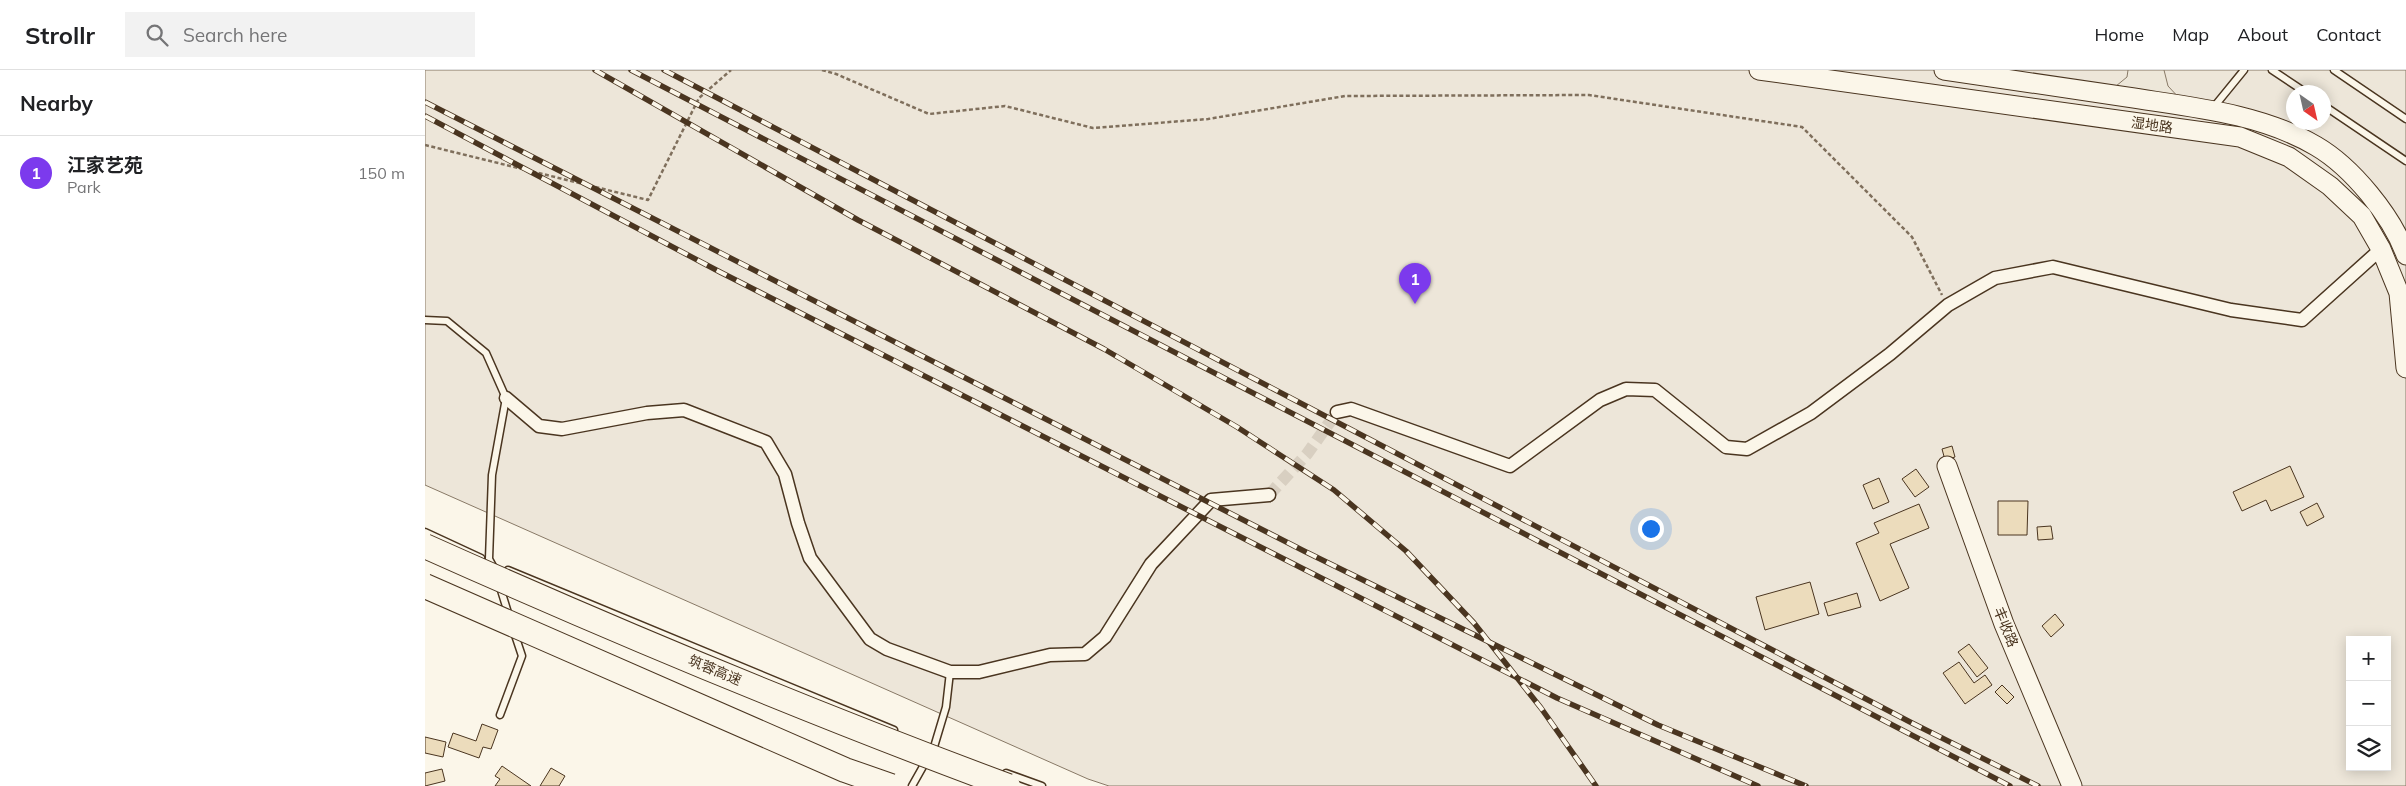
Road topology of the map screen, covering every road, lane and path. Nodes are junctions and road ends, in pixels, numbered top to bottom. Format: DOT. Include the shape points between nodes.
graph roads {
  1 [pos="731,70"];
  2 [pos="822,70"];
  3 [pos="1759,70"];
  4 [pos="1944,70"];
  5 [pos="2244,70"];
  6 [pos="2273,70"];
  7 [pos="2334,70"];
  8 [pos="2295,85"];
  9 [pos="2331,110"];
  10 [pos="2211,111"];
  11 [pos="2406,119"];
  12 [pos="425,145"];
  13 [pos="2406,161"];
  14 [pos="2402,247"];
  15 [pos="2381,251"];
  16 [pos="1947,305"];
  17 [pos="425,320"];
  18 [pos="2406,368"];
  19 [pos="506,398"];
  20 [pos="1337,412"];
  21 [pos="1947,466"];
  22 [pos="1269,495"];
  23 [pos="425,532"];
  24 [pos="425,546"];
  25 [pos="493,564"];
  26 [pos="425,586"];
  27 [pos="950,672"];
  28 [pos="500,715"];
  29 [pos="898,732"];
  30 [pos="925,743"];
  31 [pos="934,747"];
  32 [pos="943,750"];
  33 [pos="1003,778"];
  34 [pos="891,786"];
  35 [pos="912,786"];
  36 [pos="1042,786"];
  37 [pos="2072,786"];
  1 -- 12 [label="path" via="699,98 648,200"];
  2 -- 16 [label="path" via="929,114 1005,106 1093,128 1209,119 1345,96 1589,96 1802,127 1911,237"];
  3 -- 15 [label="street, 湿地路" via="2239,137 2289,157 2330,186 2362,216"];
  4 -- 10 [label="street, 湿地路"];
  5 -- 10 [label="lane"];
  6 -- 8 [label="lane"];
  7 -- 11 [label="lane"];
  9 -- 13 [label="lane"];
  10 -- 14 [label="street, 湿地路" via="2265,124 2316,146 2351,173 2383,214"];
  14 -- 15 [label="street"];
  15 -- 16 [label="street" via="2302,320 2231,310 2053,267 1995,278"];
  15 -- 18 [label="street, 湿地路" via="2399,293"];
  16 -- 20 [label="street" via="1890,354 1811,413 1747,449 1726,447 1655,390 1625,389 1600,400 1510,466 1351,409"];
  17 -- 19 [label="lane" via="447,321 486,353"];
  19 -- 25 [label="lane" via="492,474 489,559"];
  19 -- 27 [label="street" via="539,426 562,429 647,413 684,410 766,442 785,474 810,558 870,639 887,649"];
  21 -- 37 [label="street, 丰收路" via="2004,624"];
  22 -- 27 [label="street" via="1211,500 1151,564 1105,637 1085,654 1049,656 979,672"];
  23 -- 25 [label="lane"];
  24 -- 33 [label="highway, 筑蓉高速, bridge" via="858,730"];
  25 -- 28 [label="lane" via="521,656"];
  25 -- 29 [label="lane"];
  26 -- 34 [label="highway, bridge" via="845,770"];
  27 -- 31 [label="lane" via="946,707"];
  30 -- 31 [label="lane"];
  31 -- 32 [label="lane"];
  31 -- 35 [label="lane"];
  33 -- 36 [label="lane"];
}
